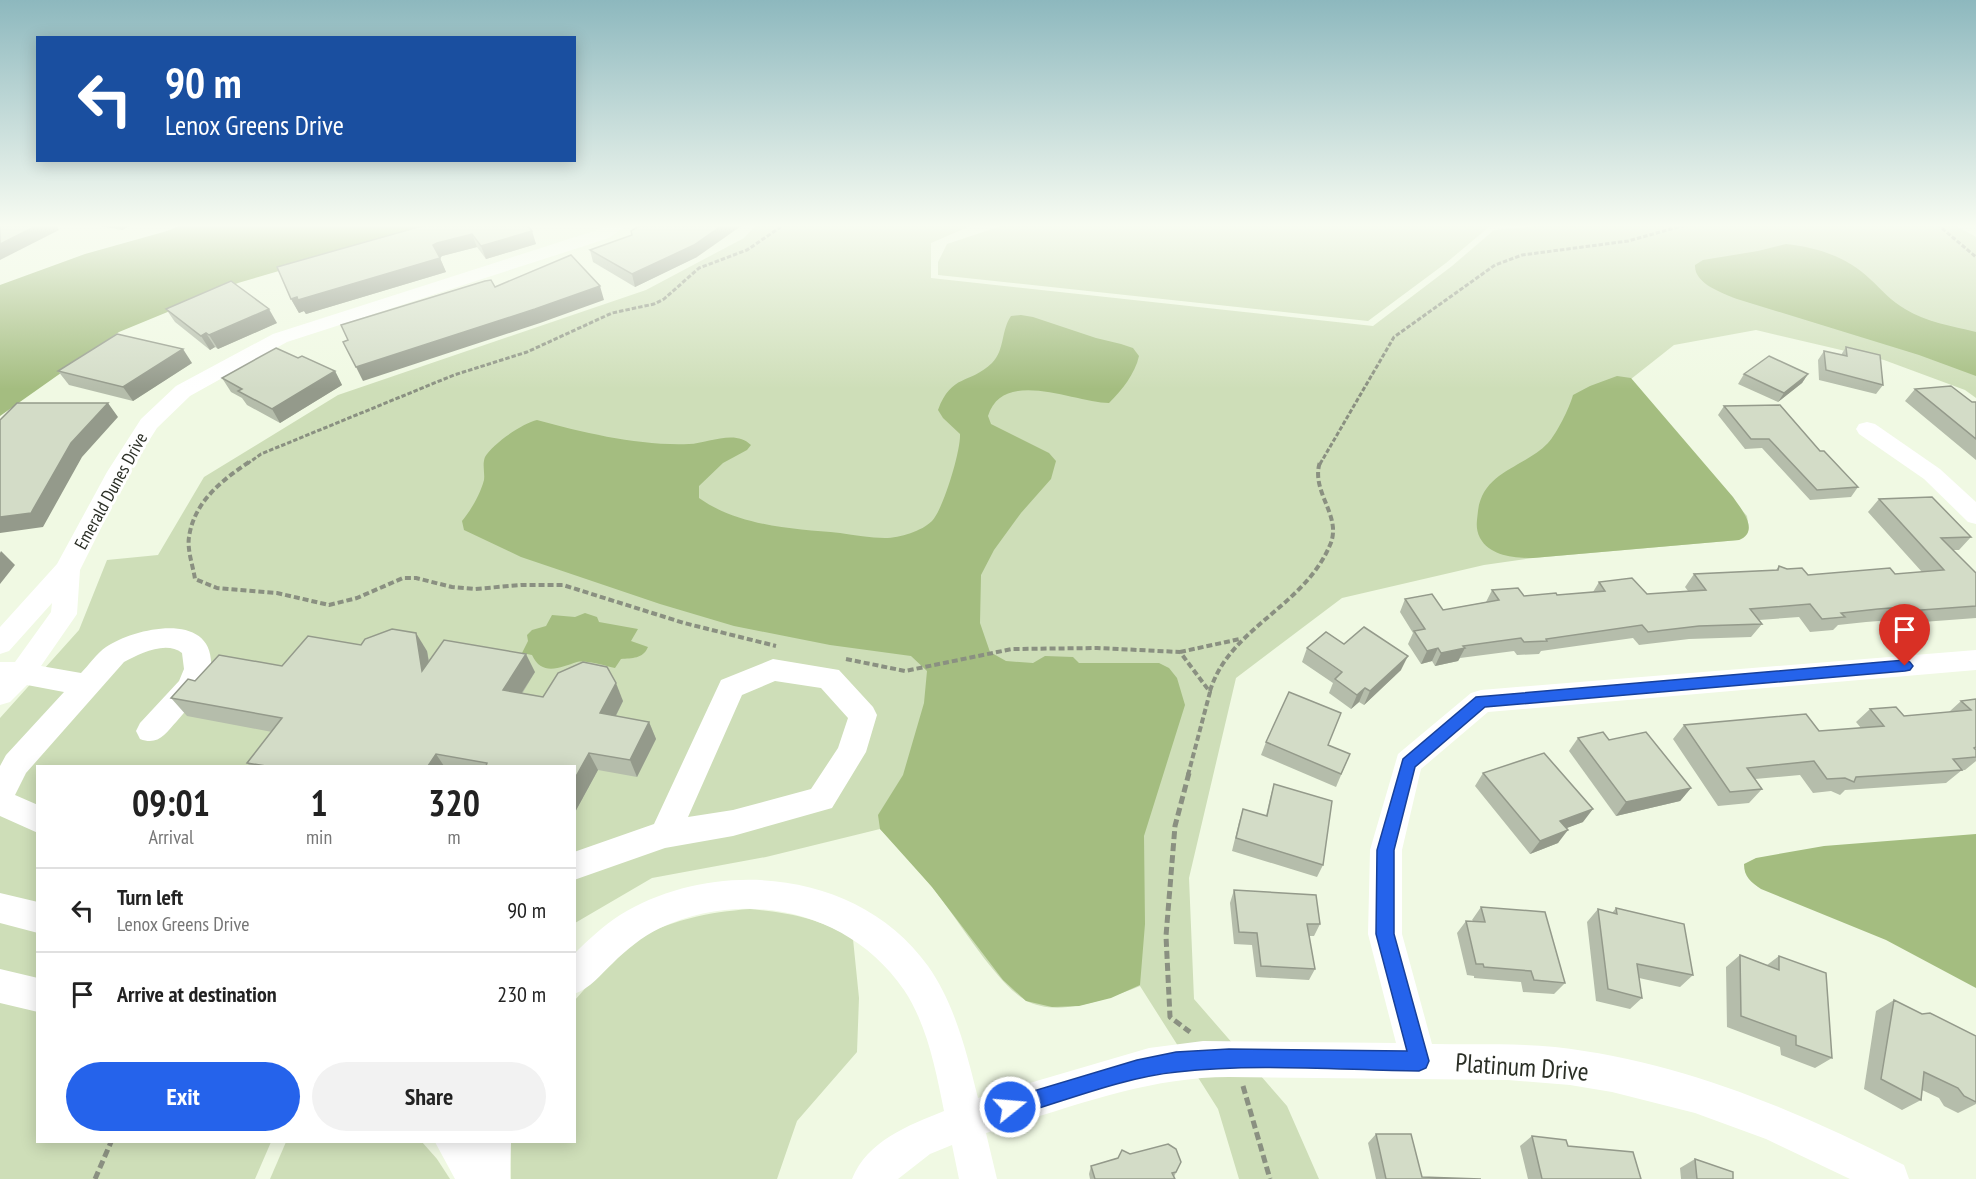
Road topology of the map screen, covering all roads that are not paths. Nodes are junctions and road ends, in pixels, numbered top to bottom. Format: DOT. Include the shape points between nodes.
graph roads {
  1 [pos="463,279"];
  2 [pos="1867,429"];
  3 [pos="1976,516"];
  4 [pos="67,570"];
  5 [pos="0,644"];
  6 [pos="1976,660"];
  7 [pos="10,672"];
  8 [pos="86,685"];
  9 [pos="0,694"];
  10 [pos="150,731"];
  11 [pos="0,795"];
  12 [pos="0,802"];
  13 [pos="36,819"];
  14 [pos="665,834"];
  15 [pos="576,865"];
  16 [pos="0,908"];
  17 [pos="36,917"];
  18 [pos="625,930"];
  19 [pos="576,956"];
  20 [pos="576,976"];
  21 [pos="0,986"];
  22 [pos="36,995"];
  23 [pos="1419,1061"];
  24 [pos="964,1121"];
  25 [pos="455,1143"];
  26 [pos="492,1143"];
  27 [pos="477,1179"];
  28 [pos="491,1179"];
  29 [pos="871,1179"];
  30 [pos="978,1179"];
  31 [pos="1890,1179"];
  1 -- 4 [label="street, Emerald Dunes Drive" via="280,338 183,391 149,424 118,472"];
  2 -- 3 [label="street" via="1932,474"];
  4 -- 5 [label="street, Emerald Dunes Drive"];
  4 -- 7 [label="street, Emerald Dunes Drive" via="64,614"];
  6 -- 23 [label="street" via="1481,701 1408,764 1386,850 1385,934"];
  7 -- 8 [label="street"];
  7 -- 9 [label="street, Emerald Dunes Drive"];
  8 -- 10 [label="street" via="114,655 137,642 183,639 195,648 198,669 189,688"];
  8 -- 11 [label="street" via="16,764"];
  12 -- 13 [label="street"];
  14 -- 14 [label="street" via="733,823 821,799 851,752 862,715 830,678 773,670 730,688"];
  14 -- 15 [label="street"];
  16 -- 17 [label="street"];
  18 -- 19 [label="street"];
  18 -- 20 [label="street"];
  18 -- 24 [label="street" via="679,906 726,895 776,894 844,914 888,944 918,981 941,1035"];
  21 -- 22 [label="street"];
  23 -- 24 [label="street, Platinum Drive" via="1219,1059 1149,1066"];
  23 -- 31 [label="street, Platinum Drive" via="1569,1066 1661,1085 1753,1115 1850,1157"];
  24 -- 29 [label="street, Platinum Drive" via="917,1141"];
  24 -- 30 [label="street"];
  25 -- 27 [label="street"];
  26 -- 28 [label="street"];
}
